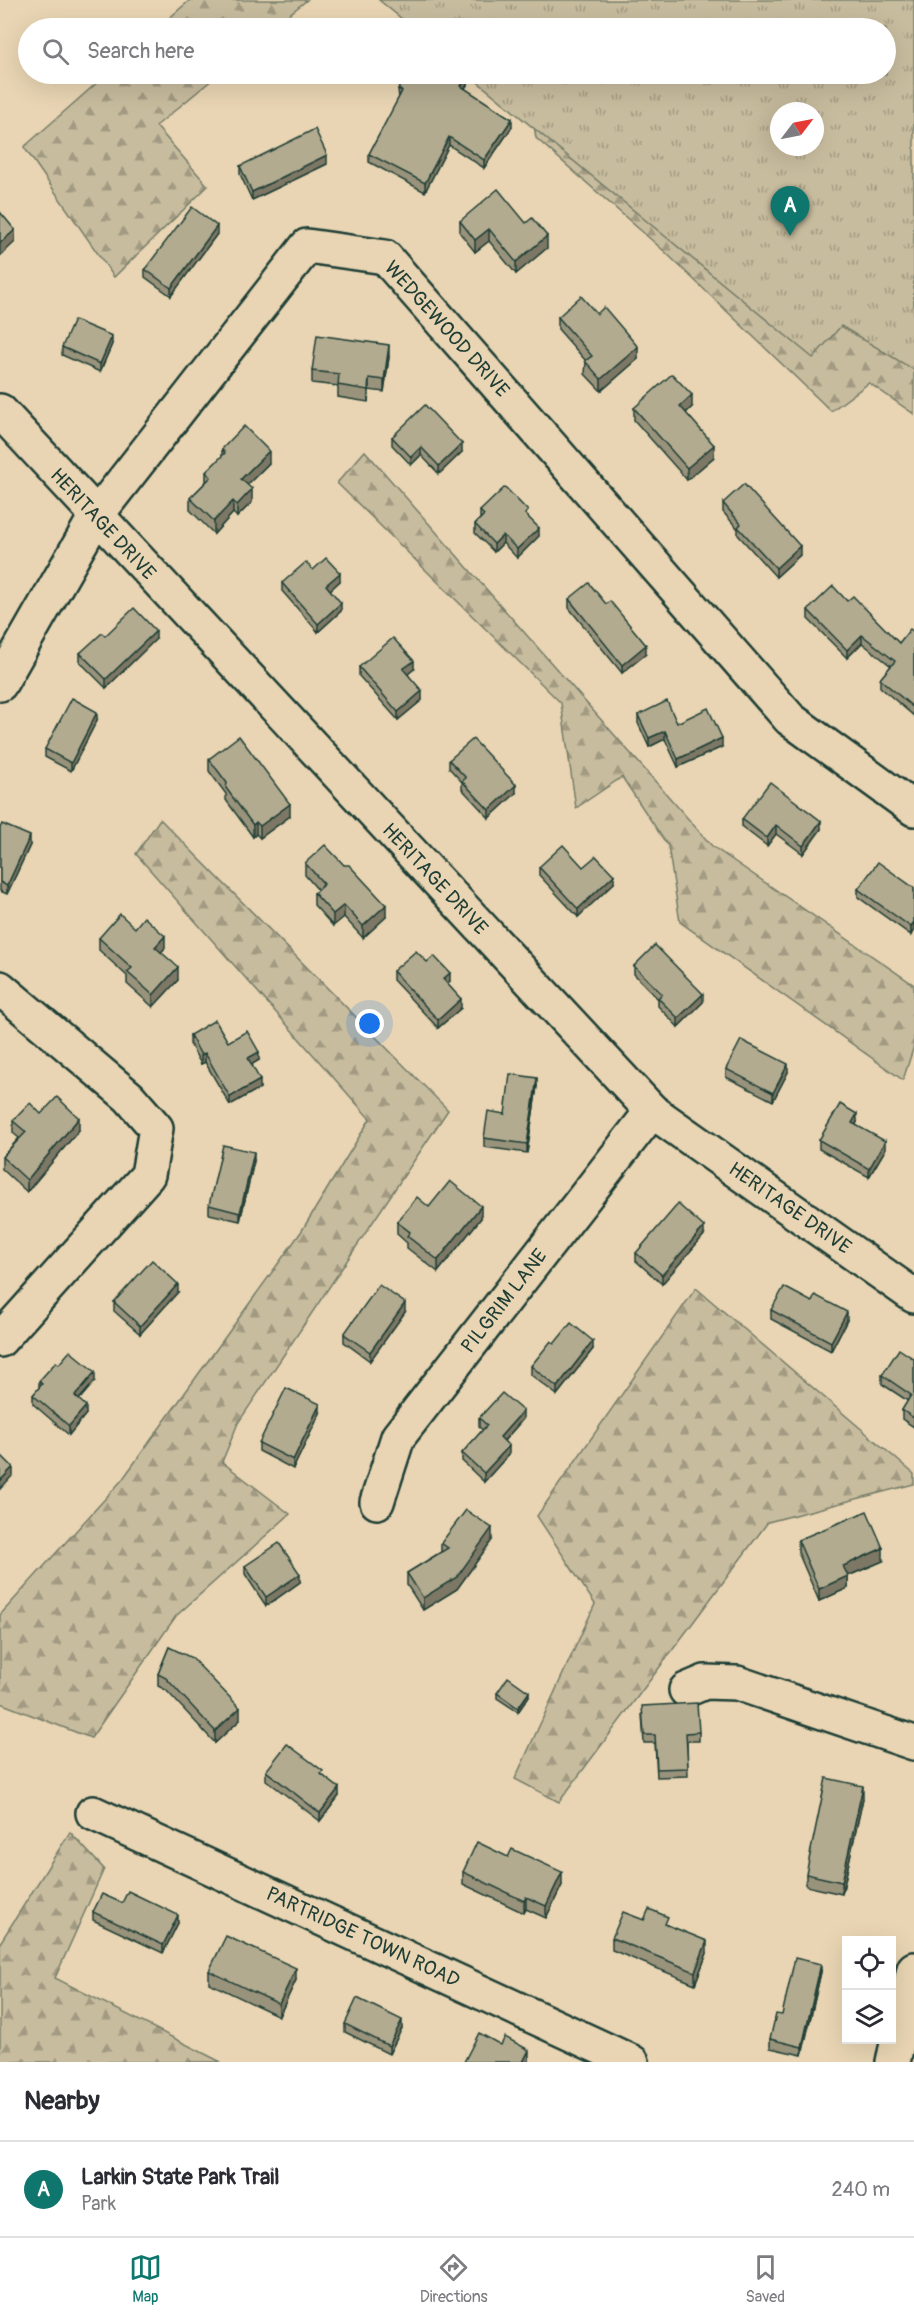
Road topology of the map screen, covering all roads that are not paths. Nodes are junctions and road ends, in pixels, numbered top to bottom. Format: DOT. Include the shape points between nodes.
graph roads {
  1 [pos="0,411"];
  2 [pos="96,516"];
  3 [pos="0,684"];
  4 [pos="914,809"];
  5 [pos="0,988"];
  6 [pos="652,1111"];
  7 [pos="914,1296"];
  8 [pos="0,1340"];
  9 [pos="377,1502"];
  10 [pos="686,1690"];
  11 [pos="914,1743"];
  12 [pos="93,1813"];
  13 [pos="914,1969"];
  14 [pos="632,2062"];
  15 [pos="893,2062"];
  1 -- 2 [label="street, HERITAGE DRIVE"];
  2 -- 3 [label="street, WEDGEWOOD DRIVE"];
  2 -- 4 [label="street, WEDGEWOOD DRIVE" via="307,246 386,257 790,719"];
  2 -- 6 [label="street, HERITAGE DRIVE"];
  5 -- 8 [label="street" via="129,1097 156,1128 148,1175"];
  6 -- 7 [label="street, HERITAGE DRIVE"];
  6 -- 9 [label="street, PILGRIM LANE" via="398,1437"];
  10 -- 11 [label="street" via="705,1682 737,1683"];
  12 -- 14 [label="street, PARTRIDGE TOWN ROAD"];
  13 -- 15 [label="street"];
}
